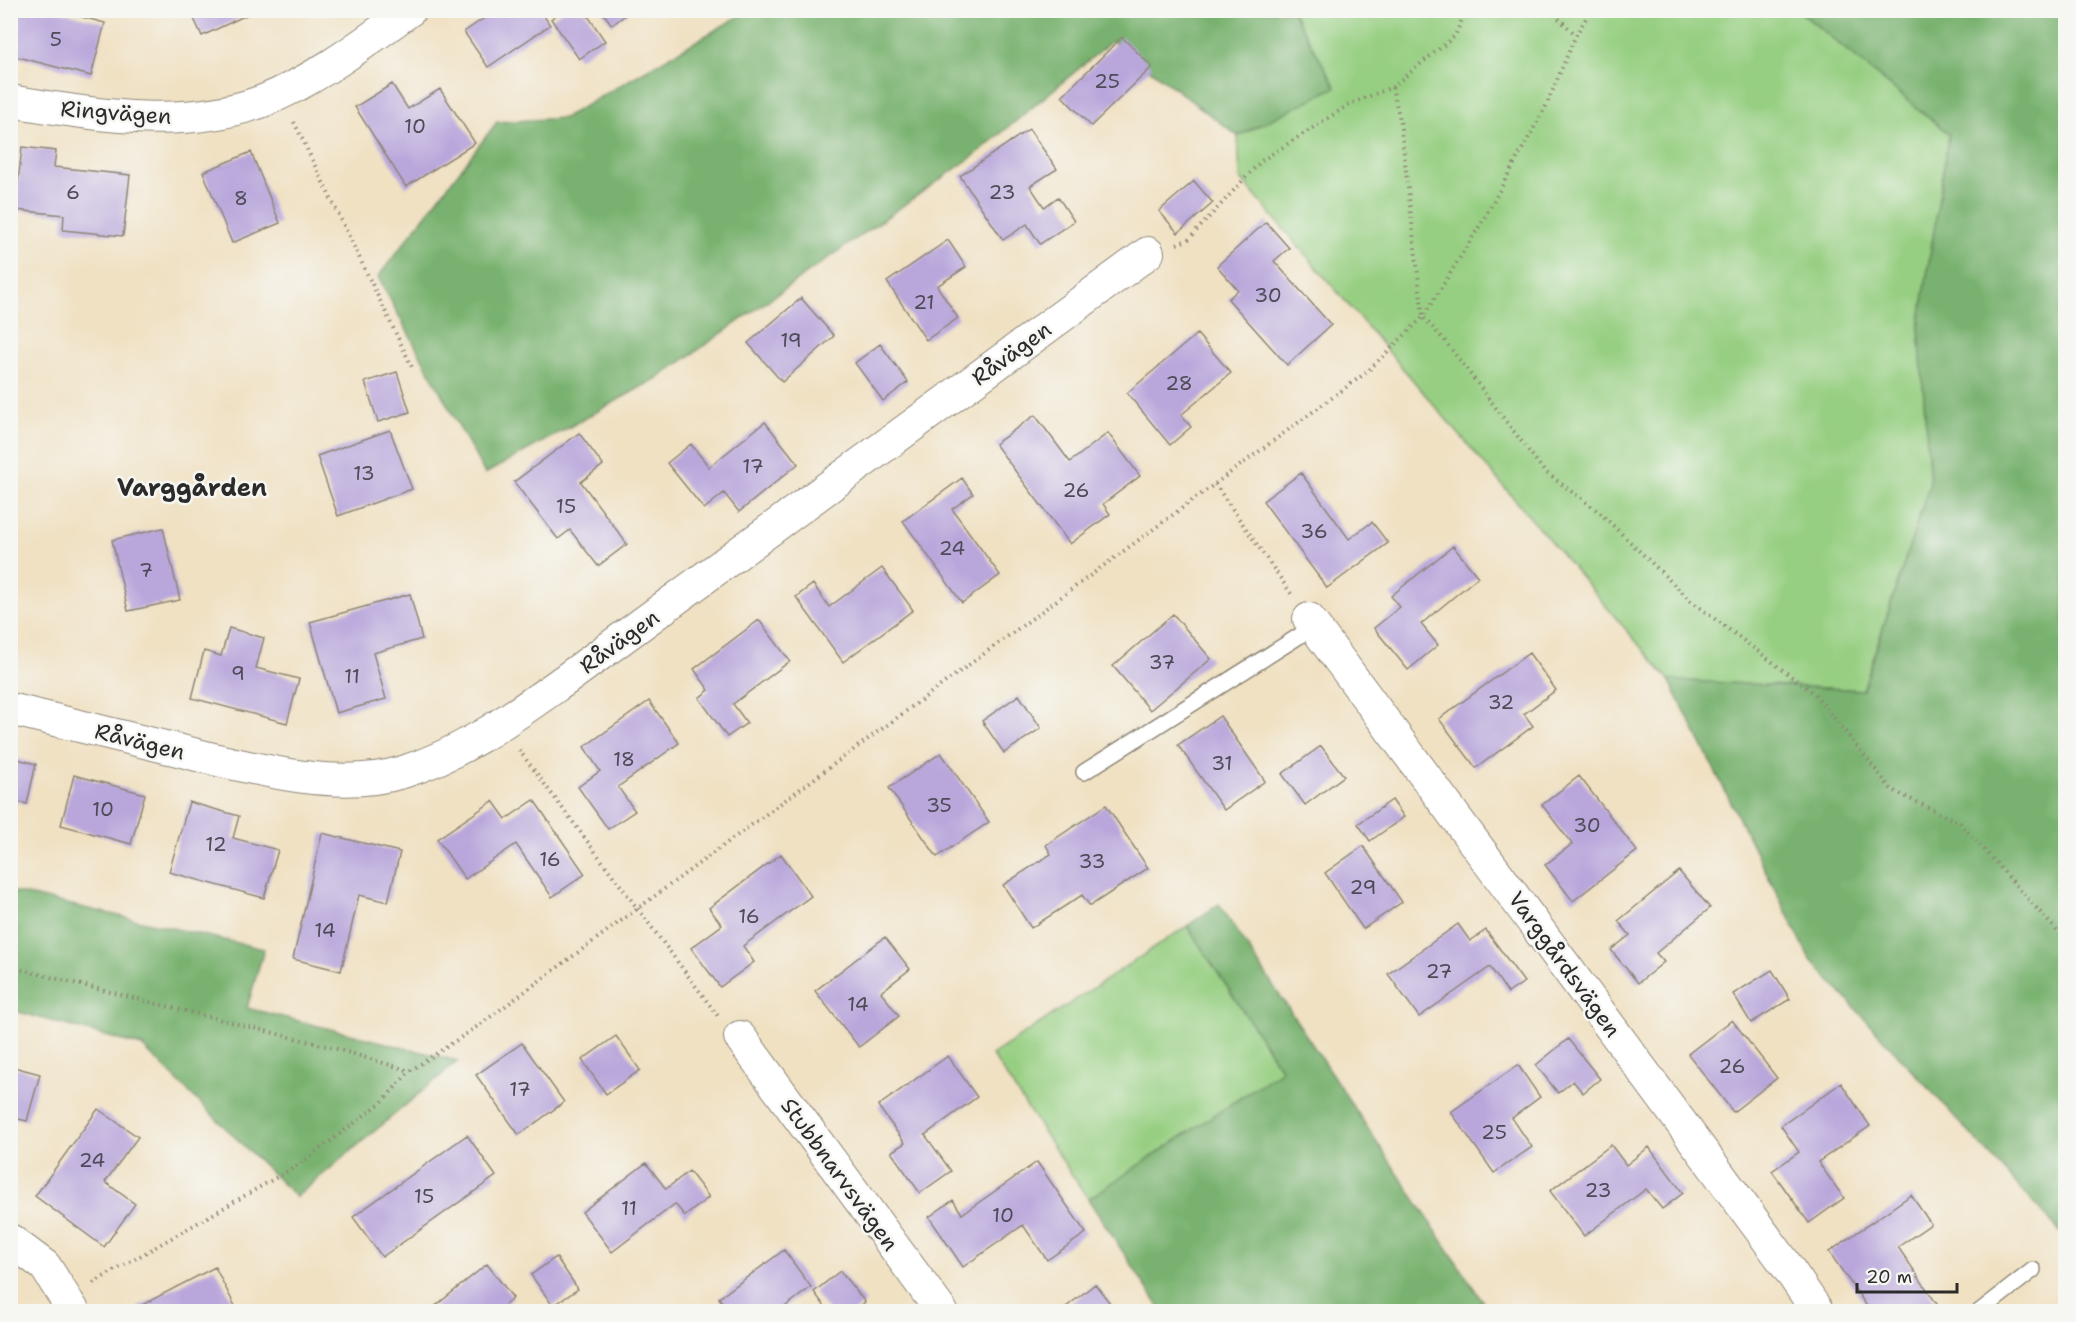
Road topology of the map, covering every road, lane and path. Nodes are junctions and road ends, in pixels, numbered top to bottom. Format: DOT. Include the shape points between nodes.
graph roads {
  1 [pos="410,10"];
  2 [pos="1466,10"];
  3 [pos="1550,10"];
  4 [pos="1592,10"];
  5 [pos="1576,35"];
  6 [pos="1392,87"];
  7 [pos="281,92"];
  8 [pos="10,101"];
  9 [pos="1148,254"];
  10 [pos="1423,317"];
  11 [pos="412,368"];
  12 [pos="1215,484"];
  13 [pos="1312,622"];
  14 [pos="10,709"];
  15 [pos="501,726"];
  16 [pos="1084,772"];
  17 [pos="635,909"];
  18 [pos="2066,941"];
  19 [pos="10,968"];
  20 [pos="740,1036"];
  21 [pos="410,1071"];
  22 [pos="10,1240"];
  23 [pos="2033,1270"];
  24 [pos="70,1305"];
  25 [pos="942,1311"];
  26 [pos="1818,1311"];
  27 [pos="1979,1311"];
  1 -- 7 [label="street, Ringvägen" via="309,79"];
  2 -- 6 [label="path" via="1455,36"];
  3 -- 5 [label="path"];
  4 -- 5 [label="path"];
  5 -- 10 [label="path" via="1546,106 1482,222"];
  6 -- 9 [label="path" via="1350,104 1261,161 1188,240"];
  6 -- 10 [label="path" via="1400,120"];
  7 -- 8 [label="street, Ringvägen" via="212,114 147,118"];
  7 -- 11 [label="path"];
  9 -- 15 [label="street, Råvägen"];
  10 -- 12 [label="path" via="1367,372"];
  10 -- 18 [label="path" via="1544,471 1599,512 1691,601 1815,694 1892,790 1960,823"];
  12 -- 13 [label="path"];
  12 -- 17 [label="path"];
  13 -- 16 [label="lane"];
  13 -- 26 [label="street, Varggårdsvägen"];
  14 -- 15 [label="street, Råvägen" via="241,766 351,779 403,772 466,746"];
  15 -- 17 [label="path"];
  17 -- 20 [label="path" via="720,1019"];
  17 -- 21 [label="path" via="478,1026"];
  19 -- 21 [label="path" via="334,1048"];
  20 -- 25 [label="street, Stubbnarvsvägen"];
  21 -- 24 [label="path" via="382,1102 300,1164 188,1226"];
  22 -- 24 [label="street" via="45,1266"];
  23 -- 27 [label="lane"];
}
